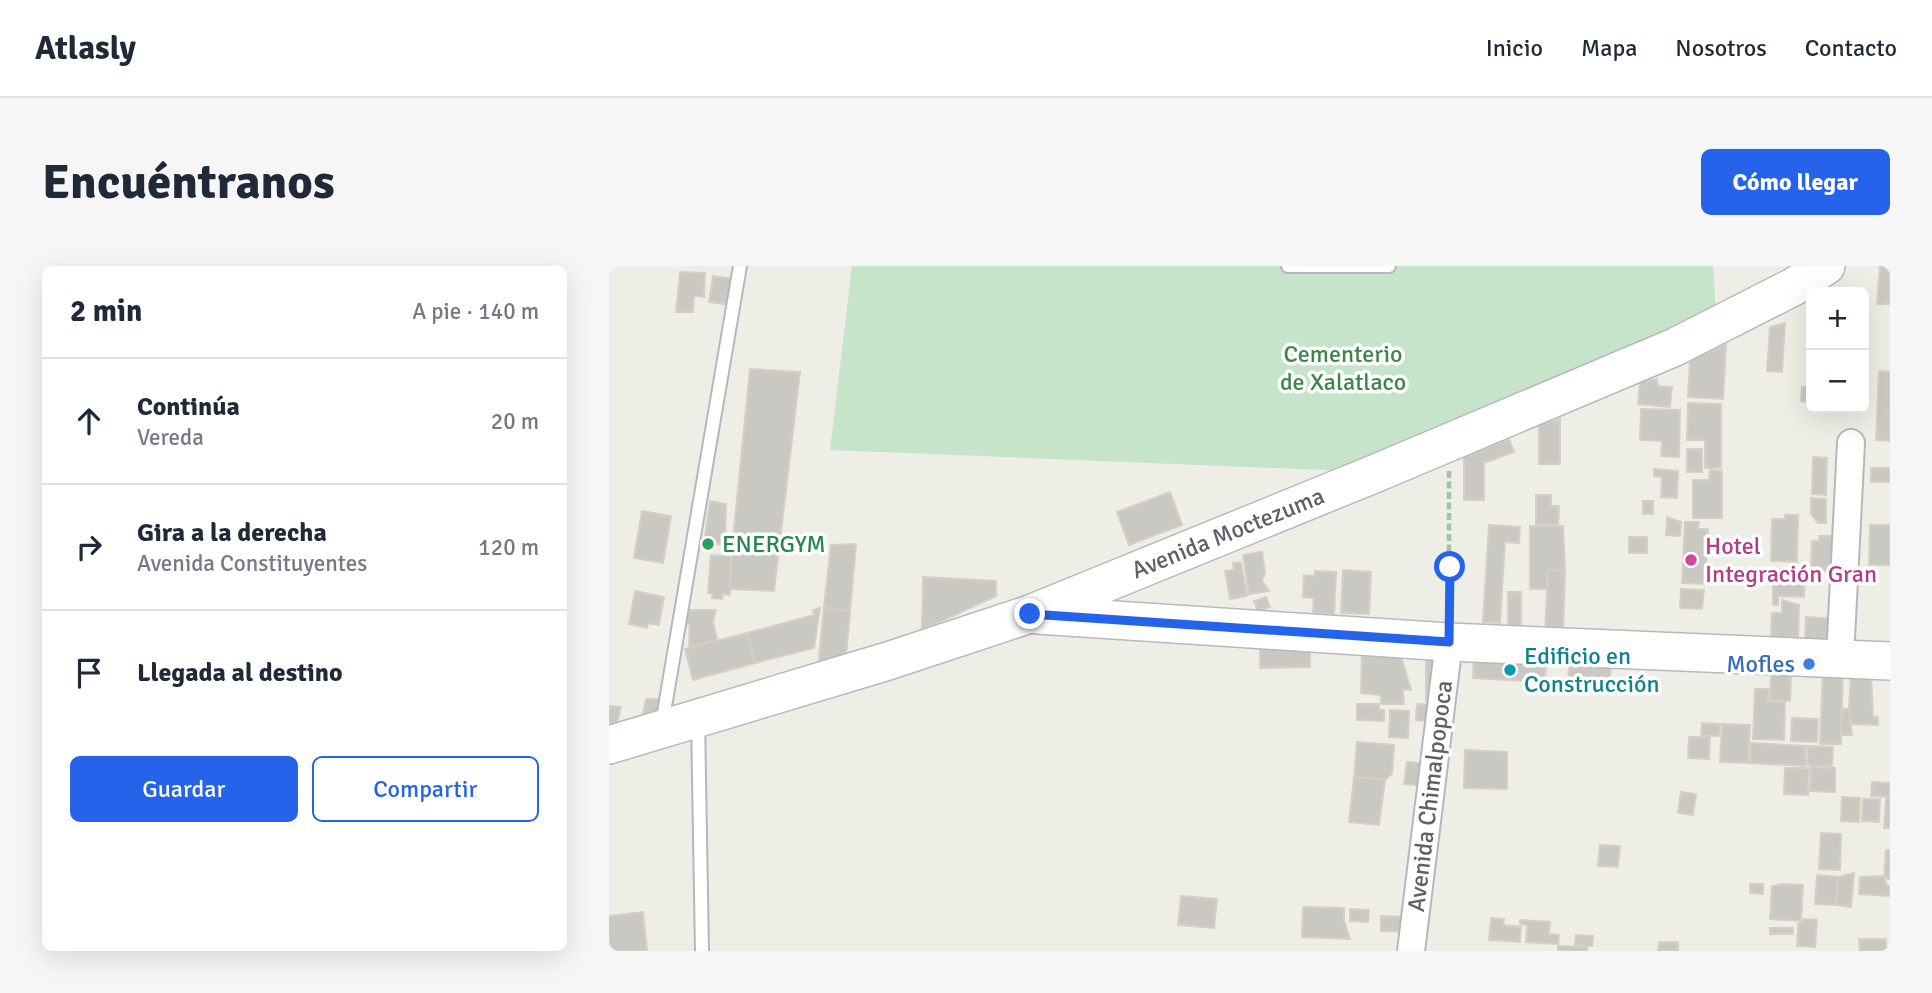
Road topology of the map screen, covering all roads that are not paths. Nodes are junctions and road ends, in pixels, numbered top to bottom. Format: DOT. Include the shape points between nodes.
graph roads {
  1 [pos="740,266"];
  2 [pos="1288,266"];
  3 [pos="1389,266"];
  4 [pos="1826,266"];
  5 [pos="1851,443"];
  6 [pos="1030,614"];
  7 [pos="1449,642"];
  8 [pos="1840,658"];
  9 [pos="1890,661"];
  10 [pos="698,720"];
  11 [pos="661,732"];
  12 [pos="609,745"];
  13 [pos="702,951"];
  14 [pos="1411,951"];
  1 -- 11 [label="lane"];
  2 -- 3 [label="lane"];
  4 -- 6 [label="main road, Avenida Moctezuma" via="1675,347"];
  5 -- 8 [label="street"];
  6 -- 7 [label="main road"];
  6 -- 10 [label="main road, Avenida Moctezuma"];
  7 -- 8 [label="main road"];
  7 -- 14 [label="street, Avenida Chimalpopoca"];
  8 -- 9 [label="main road"];
  10 -- 11 [label="main road, Avenida Moctezuma"];
  10 -- 13 [label="lane"];
  11 -- 12 [label="main road, Avenida Moctezuma"];
}
